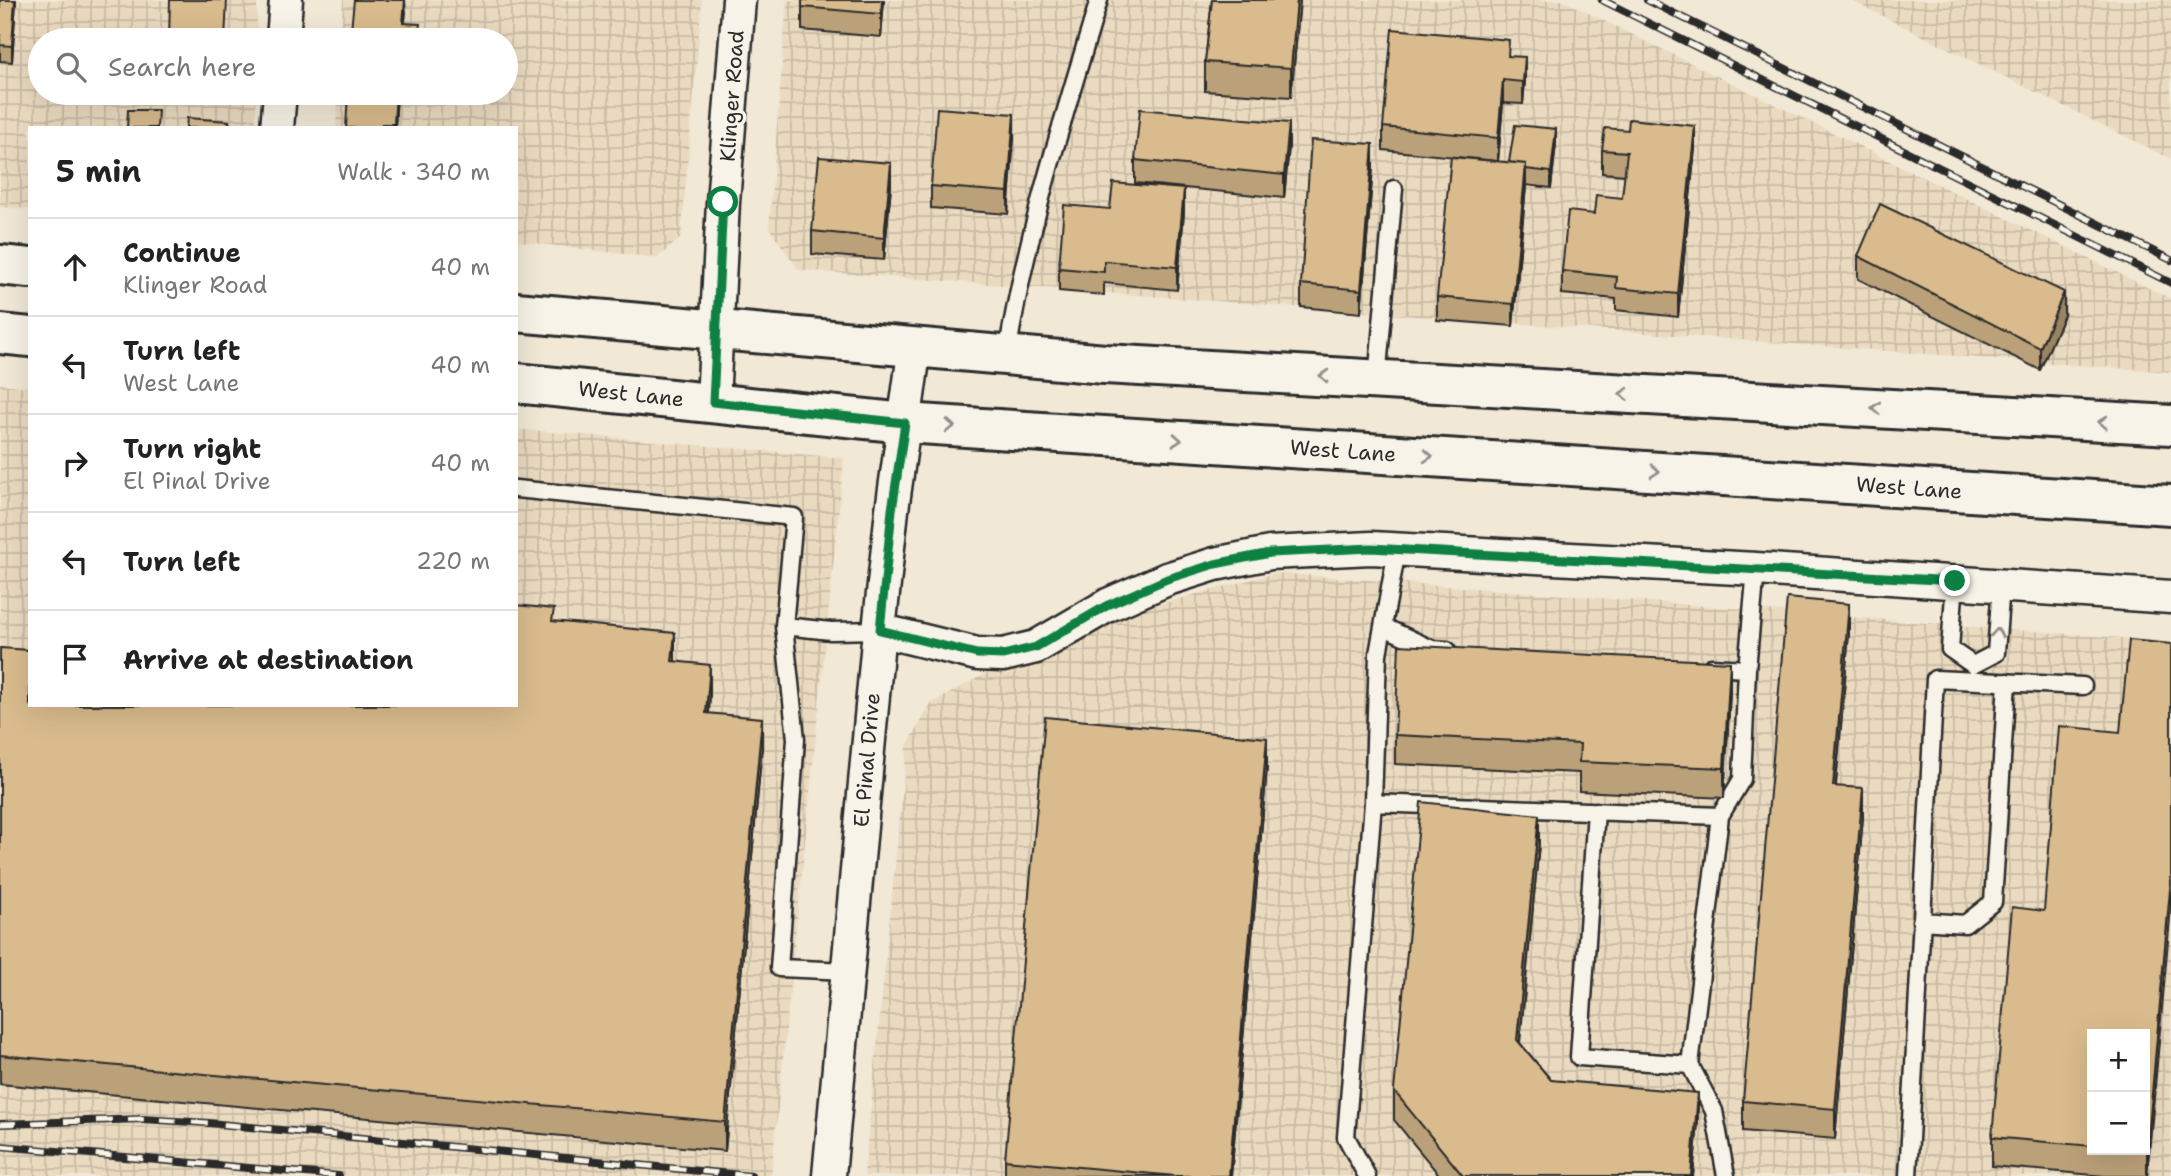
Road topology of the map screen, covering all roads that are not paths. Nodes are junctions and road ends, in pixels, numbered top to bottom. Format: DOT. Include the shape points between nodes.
graph roads {
  1 [pos="286,0"];
  2 [pos="739,0"];
  3 [pos="1099,0"];
  4 [pos="284,28"];
  5 [pos="279,105"];
  6 [pos="277,126"];
  7 [pos="1394,190"];
  8 [pos="0,265"];
  9 [pos="28,268"];
  10 [pos="518,312"];
  11 [pos="717,328"];
  12 [pos="0,334"];
  13 [pos="28,337"];
  14 [pos="915,346"];
  15 [pos="1007,355"];
  16 [pos="1377,380"];
  17 [pos="518,383"];
  18 [pos="713,402"];
  19 [pos="905,423"];
  20 [pos="2171,425"];
  21 [pos="518,489"];
  22 [pos="2171,505"];
  23 [pos="1396,550"];
  24 [pos="1756,569"];
  25 [pos="1955,581"];
  26 [pos="2001,585"];
  27 [pos="2171,597"];
  28 [pos="784,626"];
  29 [pos="1384,627"];
  30 [pos="880,630"];
  31 [pos="1460,650"];
  32 [pos="1692,666"];
  33 [pos="1747,669"];
  34 [pos="1973,673"];
  35 [pos="2007,682"];
  36 [pos="2083,686"];
  37 [pos="1373,803"];
  38 [pos="1596,811"];
  39 [pos="1720,816"];
  40 [pos="1921,921"];
  41 [pos="848,971"];
  42 [pos="1690,1065"];
  43 [pos="829,1176"];
  44 [pos="1367,1176"];
  45 [pos="1726,1176"];
  46 [pos="1908,1176"];
  1 -- 4 [label="street"];
  2 -- 11 [label="street, Klinger Road"];
  3 -- 15 [label="lane" via="1041,193"];
  5 -- 6 [label="street"];
  7 -- 16 [label="lane"];
  8 -- 9 [label="main road"];
  10 -- 11 [label="main road"];
  11 -- 14 [label="main road"];
  11 -- 18 [label="street, Klinger Road"];
  12 -- 13 [label="main road"];
  14 -- 15 [label="main road"];
  14 -- 19 [label="street, El Pinal Drive"];
  16 -- 15 [label="main road, one-way"];
  20 -- 16 [label="main road, one-way"];
  17 -- 18 [label="main road, West Lane"];
  18 -- 19 [label="main road, West Lane"];
  19 -- 22 [label="main road, West Lane, one-way"];
  19 -- 30 [label="street, El Pinal Drive"];
  21 -- 28 [label="lane" via="794,517"];
  23 -- 24 [label="street"];
  23 -- 29 [label="lane"];
  23 -- 30 [label="street" via="1270,553 1215,564 1108,605 1036,647 1003,655 977,654"];
  24 -- 25 [label="street"];
  24 -- 33 [label="lane"];
  25 -- 26 [label="street"];
  25 -- 34 [label="lane" via="1950,649"];
  26 -- 27 [label="street"];
  34 -- 26 [label="lane, one-way" via="1996,653"];
  28 -- 30 [label="lane"];
  28 -- 41 [label="lane" via="796,739 779,968"];
  29 -- 31 [label="lane" via="1432,649"];
  29 -- 37 [label="lane" via="1378,654"];
  30 -- 41 [label="street, El Pinal Drive"];
  32 -- 33 [label="lane"];
  33 -- 39 [label="lane" via="1742,779"];
  34 -- 35 [label="lane"];
  34 -- 40 [label="lane" via="1935,679"];
  35 -- 36 [label="lane"];
  35 -- 40 [label="lane" via="1993,902 1965,924"];
  37 -- 38 [label="lane"];
  37 -- 44 [label="lane" via="1346,1137"];
  38 -- 39 [label="lane"];
  38 -- 42 [label="lane" via="1579,1057"];
  39 -- 42 [label="lane"];
  40 -- 46 [label="lane"];
  41 -- 43 [label="street, El Pinal Drive"];
  42 -- 45 [label="lane" via="1714,1111"];
}
